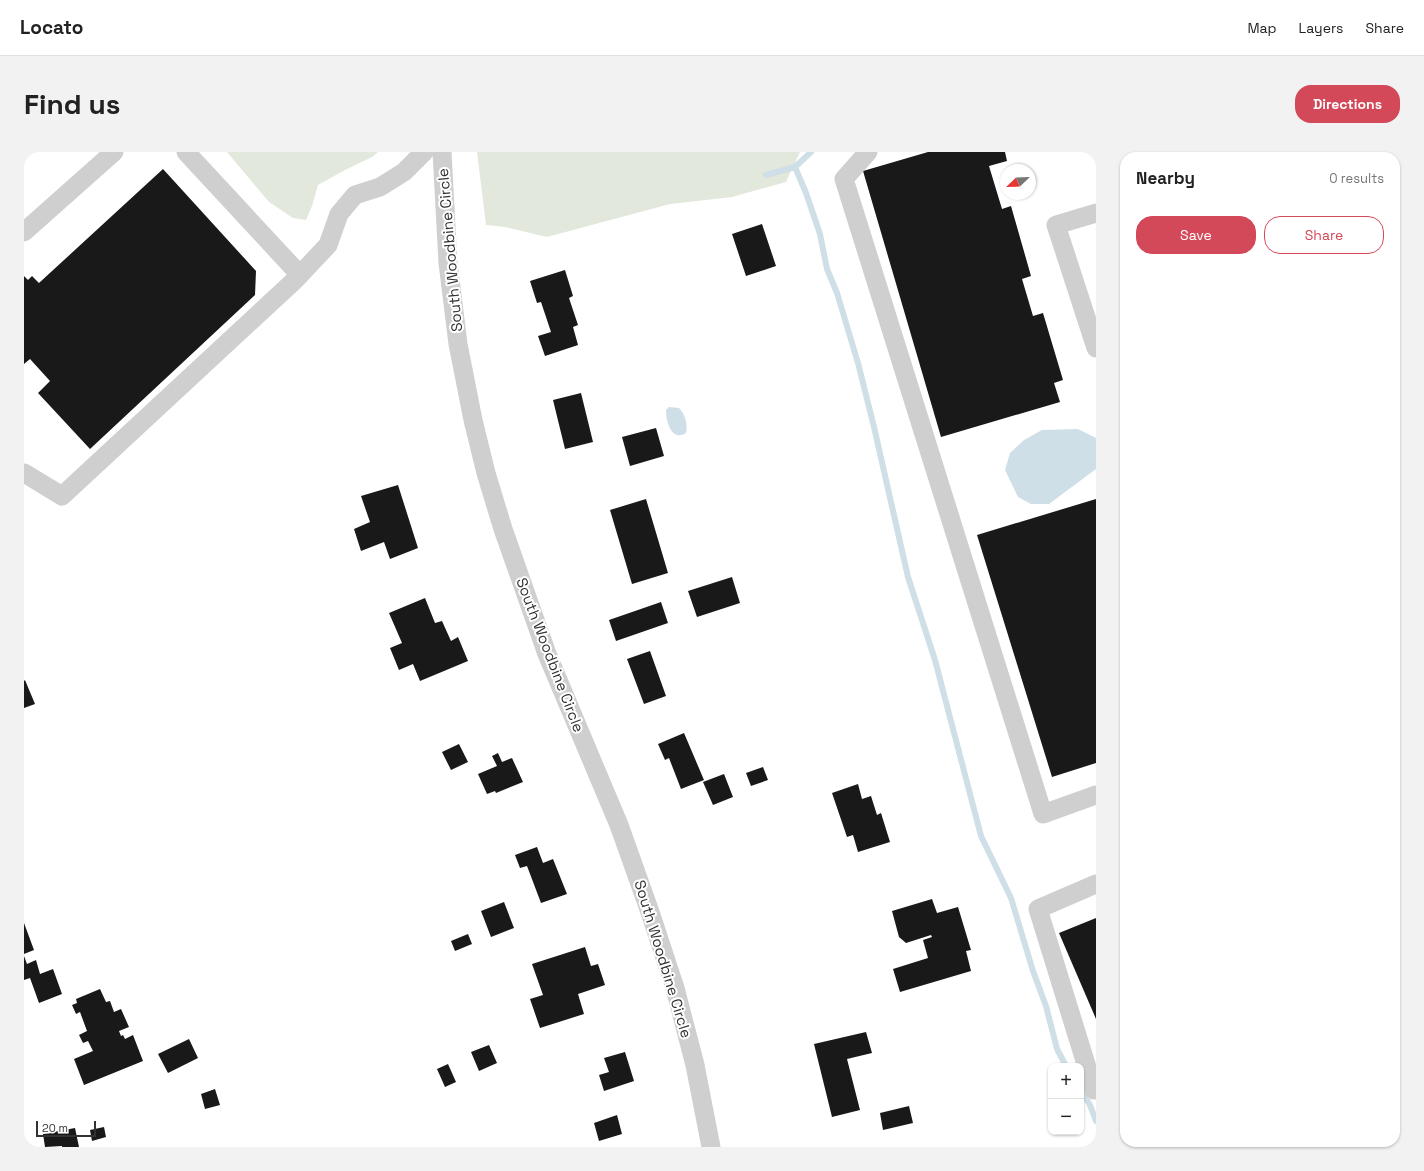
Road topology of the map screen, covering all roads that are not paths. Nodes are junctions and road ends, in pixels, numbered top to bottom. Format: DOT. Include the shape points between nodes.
graph roads {
  1 [pos="114,152"];
  2 [pos="186,152"];
  3 [pos="424,152"];
  4 [pos="442,152"];
  5 [pos="868,152"];
  6 [pos="1096,213"];
  7 [pos="24,232"];
  8 [pos="300,275"];
  9 [pos="1096,348"];
  10 [pos="24,473"];
  11 [pos="1096,795"];
  12 [pos="1096,884"];
  13 [pos="1094,1090"];
  14 [pos="712,1147"];
  1 -- 7 [label="street"];
  2 -- 8 [label="street"];
  3 -- 8 [label="street" via="404,172 380,187 354,195 339,214 328,245"];
  4 -- 14 [label="street, South Woodbine Circle" via="448,263 458,344 486,473 503,530 547,654 618,825 650,912 675,988 695,1065"];
  5 -- 11 [label="street" via="844,179 1043,814"];
  6 -- 9 [label="street" via="1056,225"];
  8 -- 10 [label="street" via="62,496"];
  12 -- 13 [label="street" via="1038,909"];
}
